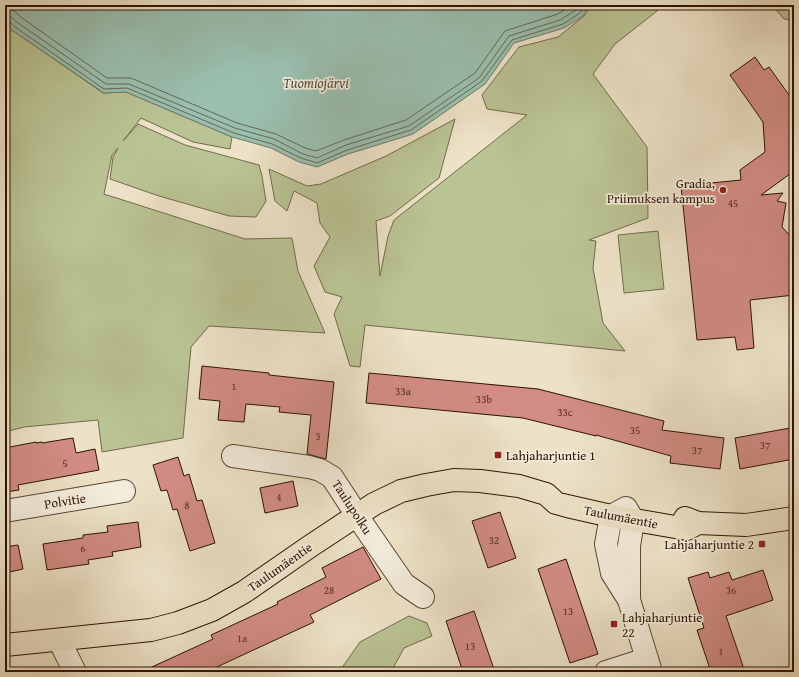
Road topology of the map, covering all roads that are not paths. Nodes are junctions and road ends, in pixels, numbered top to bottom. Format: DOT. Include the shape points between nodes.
graph roads {
  1 [pos="233,456"];
  2 [pos="124,491"];
  3 [pos="5,511"];
  4 [pos="358,514"];
  5 [pos="623,515"];
  6 [pos="794,518"];
  7 [pos="423,596"];
  8 [pos="59,640"];
  9 [pos="5,645"];
  10 [pos="649,666"];
  11 [pos="74,672"];
  12 [pos="606,672"];
  1 -- 4 [label="street, Taulupolku" via="320,470 332,476"];
  2 -- 3 [label="street, Polvitie"];
  4 -- 5 [label="main road, Taulumäentie" via="401,491 454,480 519,486 546,494 558,489"];
  4 -- 7 [label="street, Taulupolku" via="404,584"];
  4 -- 8 [label="main road, Taulumäentie" via="244,592 212,610 151,630"];
  5 -- 6 [label="main road, Taulumäentie" via="687,518 698,523 746,525"];
  5 -- 10 [label="street" via="606,544 612,573 629,600"];
  8 -- 9 [label="main road, Taulumäentie"];
  8 -- 11 [label="street"];
  10 -- 12 [label="street"];
}
